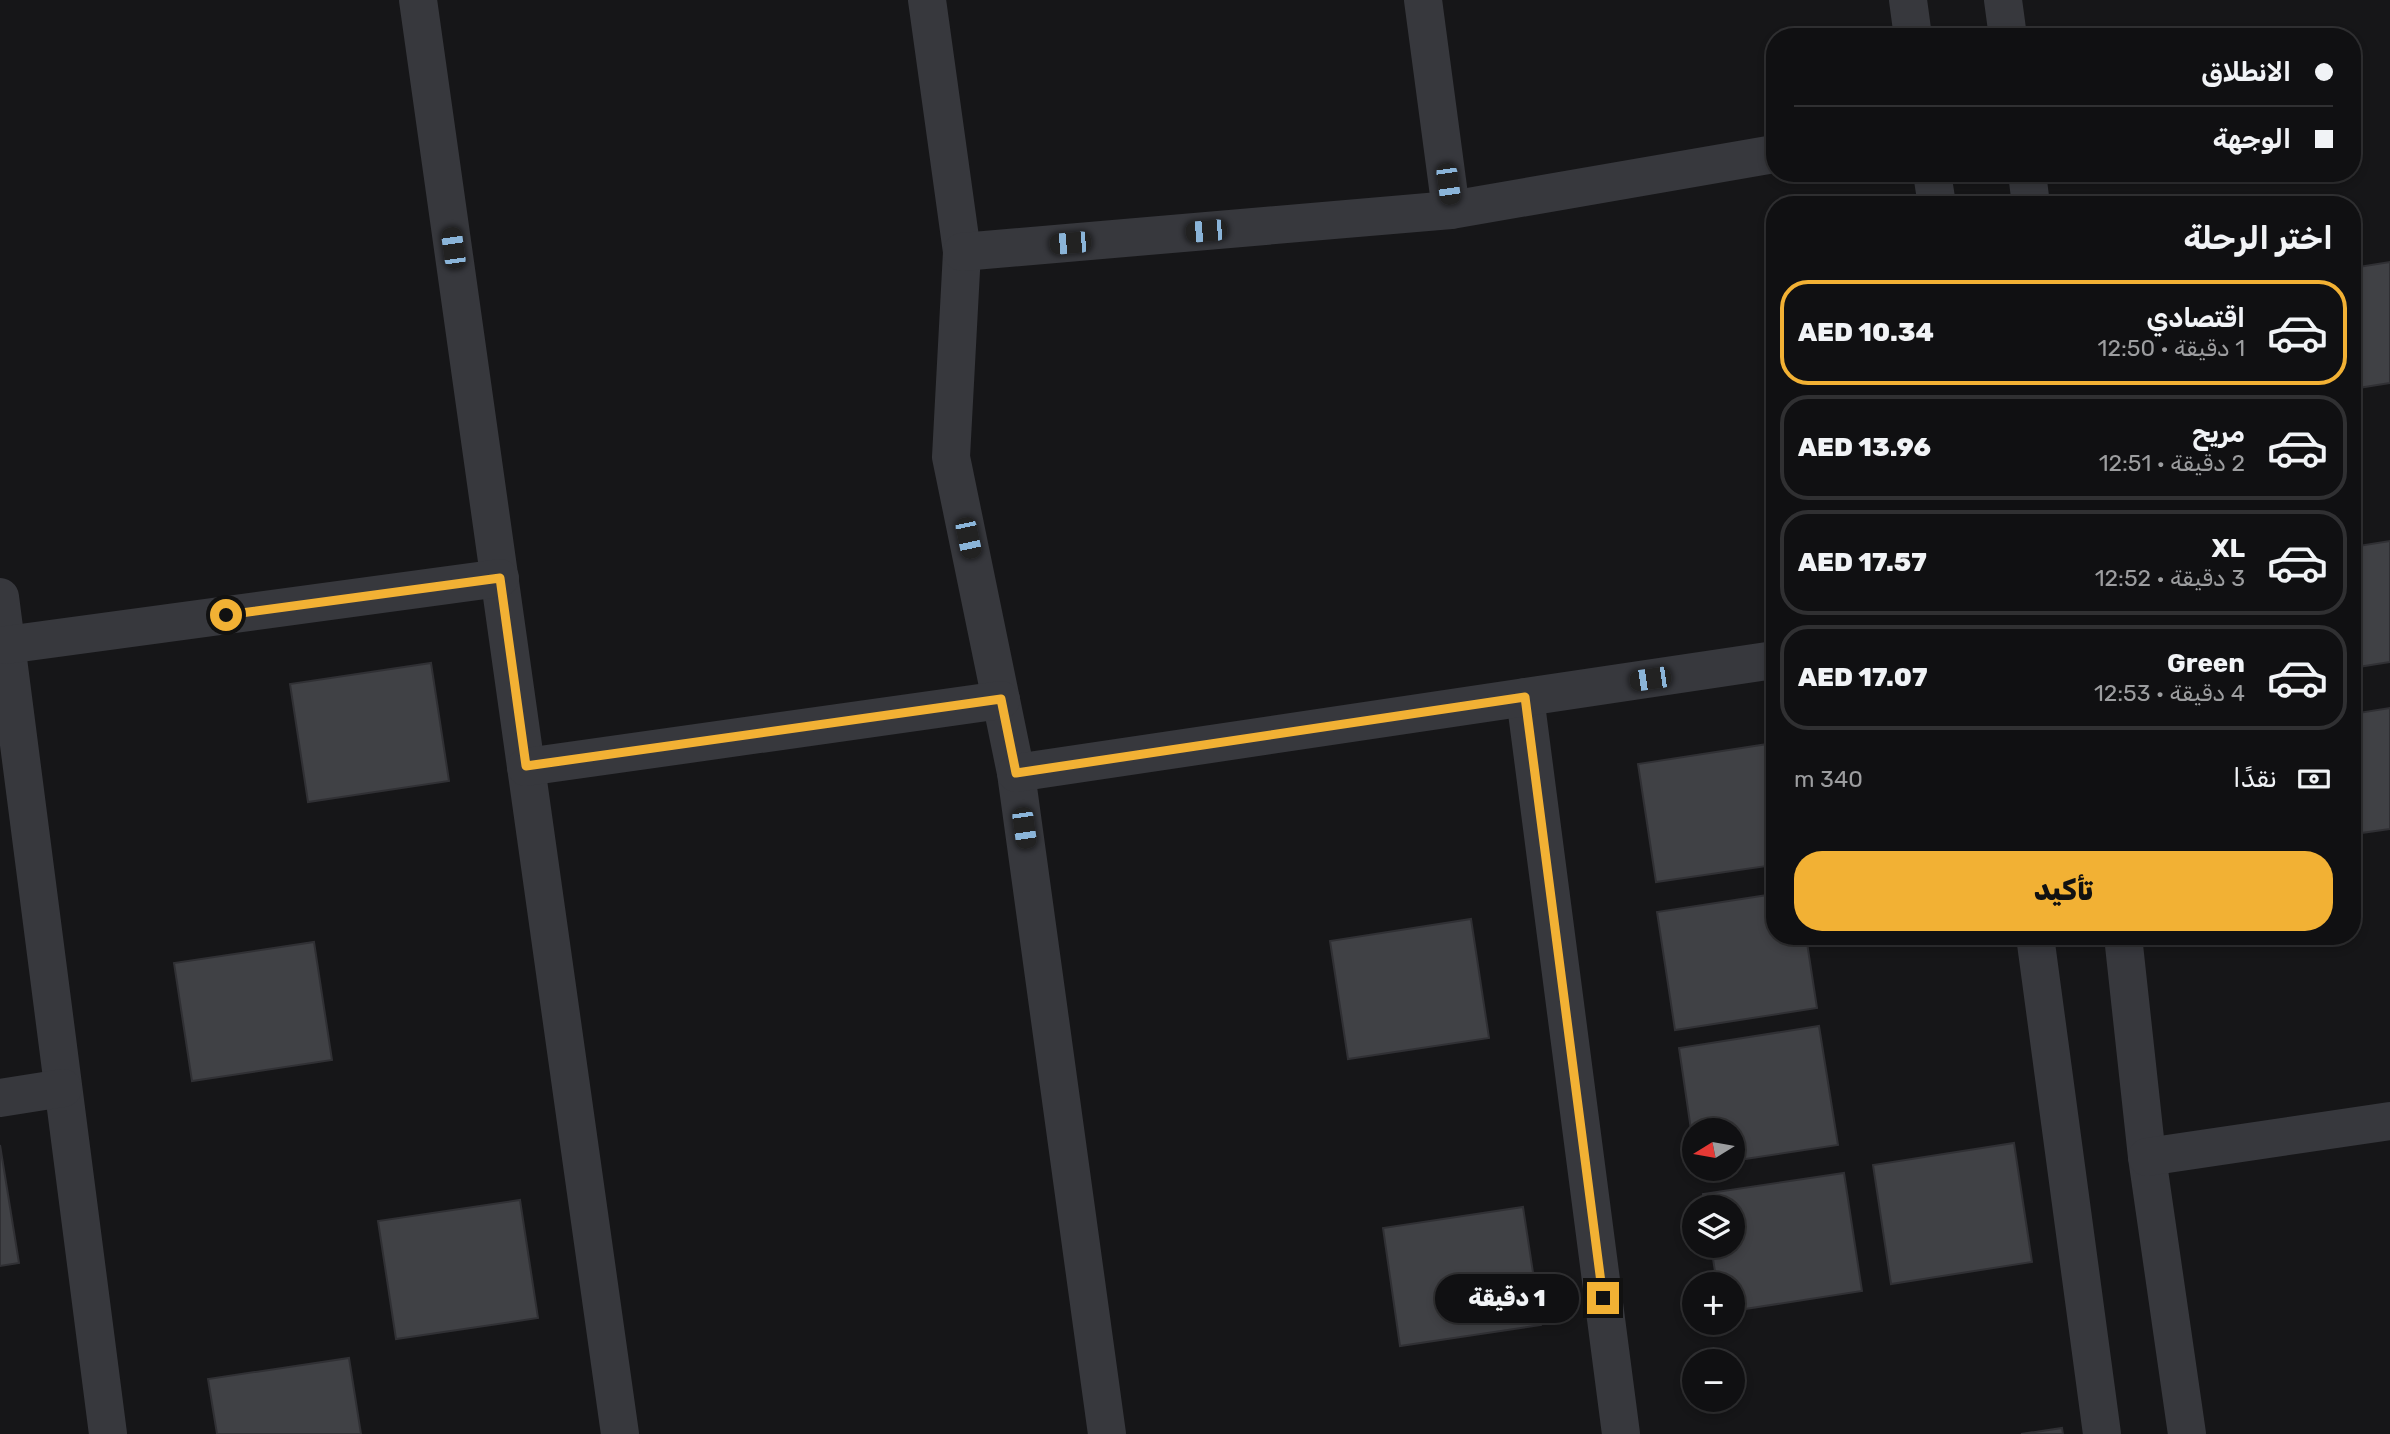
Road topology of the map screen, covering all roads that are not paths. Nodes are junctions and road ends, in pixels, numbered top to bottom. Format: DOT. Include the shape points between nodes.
graph roads {
  1 [pos="418,0"];
  2 [pos="926,0"];
  3 [pos="1423,0"];
  4 [pos="1908,0"];
  5 [pos="2003,0"];
  6 [pos="1912,28"];
  7 [pos="2007,28"];
  8 [pos="1766,155"];
  9 [pos="1451,210"];
  10 [pos="962,252"];
  11 [pos="500,578"];
  12 [pos="0,597"];
  13 [pos="6,645"];
  14 [pos="1766,661"];
  15 [pos="1525,697"];
  16 [pos="1001,699"];
  17 [pos="526,766"];
  18 [pos="1016,773"];
  19 [pos="2036,945"];
  20 [pos="2124,945"];
  21 [pos="63,1088"];
  22 [pos="0,1098"];
  23 [pos="2390,1121"];
  24 [pos="2147,1157"];
  25 [pos="108,1434"];
  26 [pos="620,1434"];
  27 [pos="1107,1434"];
  28 [pos="1621,1434"];
  29 [pos="2102,1434"];
  30 [pos="2187,1434"];
  1 -- 11 [label="street"];
  2 -- 10 [label="street"];
  3 -- 9 [label="street"];
  4 -- 6 [label="street"];
  5 -- 7 [label="street"];
  8 -- 9 [label="street"];
  9 -- 10 [label="street"];
  10 -- 16 [label="street" via="951,457"];
  11 -- 13 [label="street"];
  11 -- 17 [label="street"];
  12 -- 13 [label="street"];
  13 -- 21 [label="street"];
  14 -- 15 [label="street"];
  15 -- 18 [label="street"];
  15 -- 28 [label="street"];
  16 -- 17 [label="street"];
  16 -- 18 [label="street"];
  17 -- 26 [label="street"];
  18 -- 27 [label="street"];
  19 -- 29 [label="street"];
  20 -- 24 [label="street"];
  21 -- 22 [label="street"];
  21 -- 25 [label="street"];
  23 -- 24 [label="street"];
  24 -- 30 [label="street"];
}
